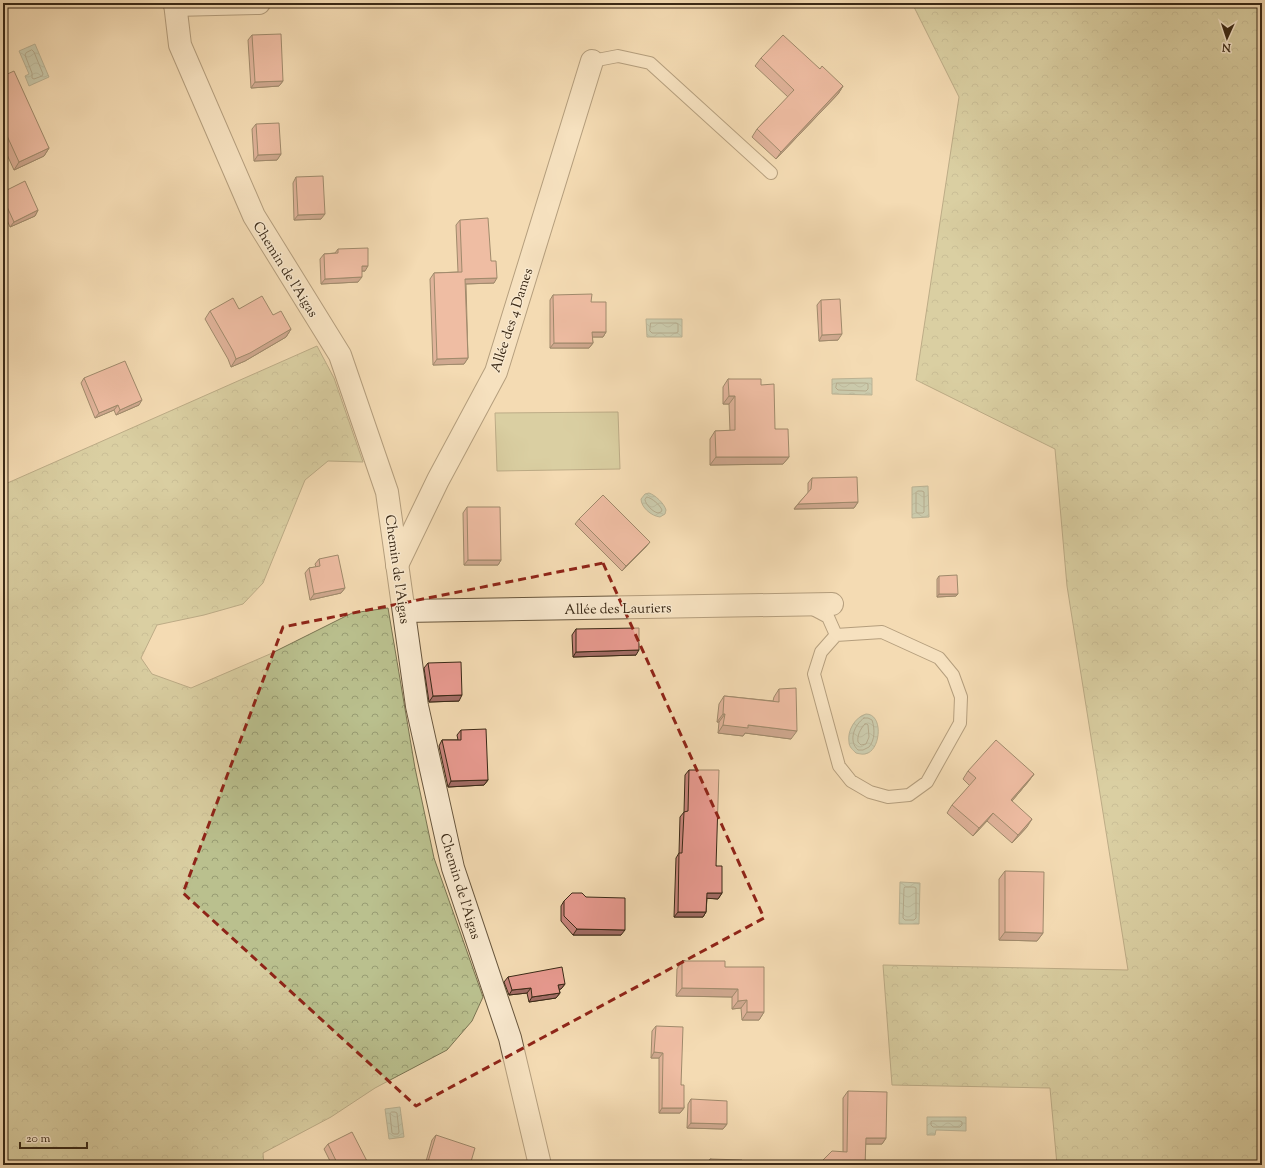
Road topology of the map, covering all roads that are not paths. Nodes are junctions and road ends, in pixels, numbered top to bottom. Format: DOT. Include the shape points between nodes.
graph roads {
  1 [pos="259,3"];
  2 [pos="175,4"];
  3 [pos="592,61"];
  4 [pos="770,173"];
  5 [pos="397,565"];
  6 [pos="805,604"];
  7 [pos="832,604"];
  8 [pos="404,611"];
  9 [pos="836,635"];
  10 [pos="540,1165"];
  1 -- 2 [label="street"];
  2 -- 5 [label="street, Chemin de l'Aigas" via="180,45 254,216 340,355 387,492"];
  3 -- 4 [label="lane" via="618,56 650,63"];
  3 -- 5 [label="street, Allée des 4 Dames" via="496,372 438,480"];
  5 -- 8 [label="street, Chemin de l'Aigas"];
  6 -- 7 [label="street, Allée des Lauriers"];
  6 -- 8 [label="street, Allée des Lauriers"];
  6 -- 9 [label="lane" via="828,617"];
  8 -- 10 [label="street, Chemin de l'Aigas" via="417,706 453,868 510,1038"];
  9 -- 9 [label="lane" via="821,652 814,674 839,766 851,781 870,792 888,797 909,795 927,782 960,723 962,697 953,675 939,658 882,632"];
}
